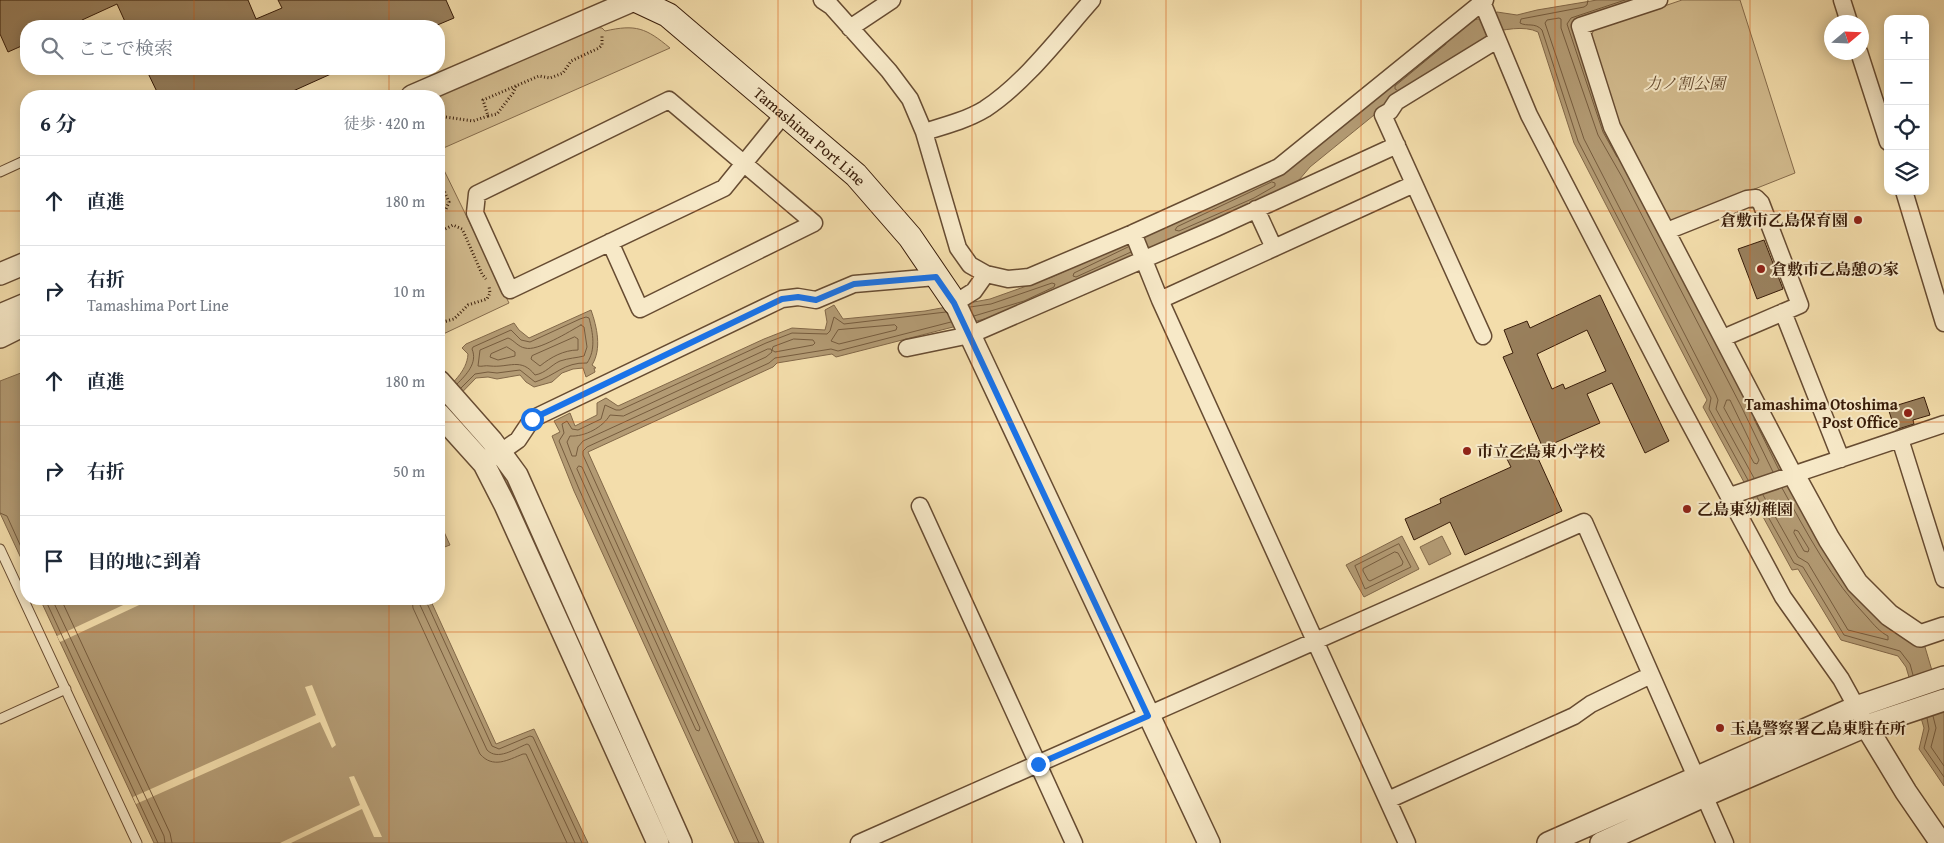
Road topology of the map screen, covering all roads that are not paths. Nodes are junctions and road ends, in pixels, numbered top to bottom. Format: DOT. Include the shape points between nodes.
graph roads {
  1 [pos="635,0"];
  2 [pos="822,0"];
  3 [pos="892,0"];
  4 [pos="1092,0"];
  5 [pos="1659,0"];
  6 [pos="1842,0"];
  7 [pos="1483,1"];
  8 [pos="1847,15"];
  9 [pos="850,28"];
  10 [pos="1497,40"];
  11 [pos="1862,60"];
  12 [pos="426,90"];
  13 [pos="1372,90"];
  14 [pos="784,114"];
  15 [pos="1383,115"];
  16 [pos="1884,130"];
  17 [pos="924,132"];
  18 [pos="1396,145"];
  19 [pos="20,163"];
  20 [pos="744,164"];
  21 [pos="0,172"];
  22 [pos="1414,184"];
  23 [pos="1905,195"];
  24 [pos="1256,209"];
  25 [pos="1667,231"];
  26 [pos="1134,234"];
  27 [pos="610,242"];
  28 [pos="1274,248"];
  29 [pos="1143,259"];
  30 [pos="20,266"];
  31 [pos="0,274"];
  32 [pos="986,274"];
  33 [pos="936,277"];
  34 [pos="1160,300"];
  35 [pos="954,303"];
  36 [pos="20,307"];
  37 [pos="1783,312"];
  38 [pos="0,315"];
  39 [pos="1944,323"];
  40 [pos="20,327"];
  41 [pos="970,335"];
  42 [pos="0,336"];
  43 [pos="1483,336"];
  44 [pos="1723,338"];
  45 [pos="907,348"];
  46 [pos="445,388"];
  47 [pos="445,419"];
  48 [pos="1944,424"];
  49 [pos="1900,439"];
  50 [pos="492,458"];
  51 [pos="1841,459"];
  52 [pos="1794,475"];
  53 [pos="1737,493"];
  54 [pos="920,506"];
  55 [pos="0,549"];
  56 [pos="1944,579"];
  57 [pos="20,591"];
  58 [pos="26,605"];
  59 [pos="1944,628"];
  60 [pos="1315,641"];
  61 [pos="1651,675"];
  62 [pos="1944,677"];
  63 [pos="66,689"];
  64 [pos="1944,700"];
  65 [pos="1856,707"];
  66 [pos="1148,716"];
  67 [pos="0,719"];
  68 [pos="1866,726"];
  69 [pos="1038,764"];
  70 [pos="1700,786"];
  71 [pos="1388,800"];
  72 [pos="137,843"];
  73 [pos="658,843"];
  74 [pos="681,843"];
  75 [pos="859,843"];
  76 [pos="1074,843"];
  77 [pos="1209,843"];
  78 [pos="1407,843"];
  79 [pos="1548,843"];
  80 [pos="1601,843"];
  81 [pos="1725,843"];
  82 [pos="1941,843"];
  1 -- 12 [label="street"];
  1 -- 14 [label="main road, Tamashima Port Line" via="668,16"];
  2 -- 9 [label="street"];
  3 -- 9 [label="street"];
  4 -- 17 [label="street" via="1016,85 984,110"];
  5 -- 25 [label="street" via="1580,26 1612,127"];
  6 -- 8 [label="street"];
  7 -- 10 [label="street"];
  7 -- 13 [label="street"];
  9 -- 17 [label="street" via="910,99"];
  10 -- 15 [label="street" via="1396,102"];
  10 -- 53 [label="street" via="1529,116 1672,389"];
  11 -- 16 [label="street"];
  13 -- 15 [label="street"];
  13 -- 26 [label="street" via="1279,167"];
  14 -- 20 [label="street"];
  14 -- 33 [label="main road, Tamashima Port Line" via="856,175 910,237"];
  15 -- 18 [label="street"];
  17 -- 32 [label="street" via="958,248 970,266"];
  18 -- 22 [label="street"];
  18 -- 24 [label="street"];
  19 -- 21 [label="lane"];
  20 -- 27 [label="street" via="724,188"];
  20 -- 27 [label="street" via="814,223 640,309"];
  20 -- 27 [label="street" via="669,100 477,194 475,213 510,290"];
  22 -- 28 [label="street"];
  22 -- 43 [label="street"];
  23 -- 39 [label="street"];
  24 -- 28 [label="street"];
  24 -- 29 [label="street"];
  25 -- 37 [label="street" via="1756,198 1761,202 1800,305"];
  25 -- 44 [label="street"];
  26 -- 29 [label="street"];
  26 -- 32 [label="street" via="1029,277 1008,279"];
  28 -- 34 [label="street"];
  29 -- 34 [label="street"];
  29 -- 41 [label="street"];
  30 -- 31 [label="street"];
  32 -- 35 [label="street" via="974,291"];
  33 -- 35 [label="main road, Tamashima Port Line"];
  33 -- 50 [label="street" via="854,284 816,300 782,299 532,419 518,440"];
  34 -- 60 [label="street"];
  35 -- 41 [label="street"];
  36 -- 38 [label="street"];
  37 -- 44 [label="street"];
  37 -- 51 [label="street"];
  40 -- 42 [label="street"];
  41 -- 45 [label="street"];
  41 -- 66 [label="street"];
  44 -- 52 [label="street"];
  46 -- 50 [label="street" via="492,440"];
  47 -- 50 [label="street"];
  48 -- 49 [label="street"];
  49 -- 51 [label="street"];
  49 -- 56 [label="street"];
  50 -- 73 [label="street" via="505,505"];
  50 -- 74 [label="street" via="517,475"];
  51 -- 52 [label="street"];
  52 -- 53 [label="street"];
  52 -- 59 [label="street" via="1857,583 1875,603 1920,636"];
  53 -- 65 [label="street" via="1783,597 1841,679"];
  54 -- 69 [label="street"];
  55 -- 57 [label="lane"];
  58 -- 63 [label="lane"];
  60 -- 61 [label="street" via="1584,522"];
  60 -- 66 [label="street"];
  60 -- 71 [label="street"];
  61 -- 70 [label="street"];
  61 -- 71 [label="street" via="1591,704 1574,716"];
  62 -- 65 [label="street"];
  63 -- 67 [label="lane"];
  63 -- 72 [label="lane"];
  64 -- 68 [label="street"];
  65 -- 68 [label="street"];
  65 -- 70 [label="street"];
  66 -- 69 [label="street"];
  66 -- 77 [label="street"];
  68 -- 70 [label="street"];
  68 -- 82 [label="street"];
  69 -- 75 [label="street"];
  69 -- 76 [label="street"];
  70 -- 79 [label="street"];
  70 -- 80 [label="street"];
  70 -- 81 [label="street"];
  71 -- 78 [label="street"];
}
